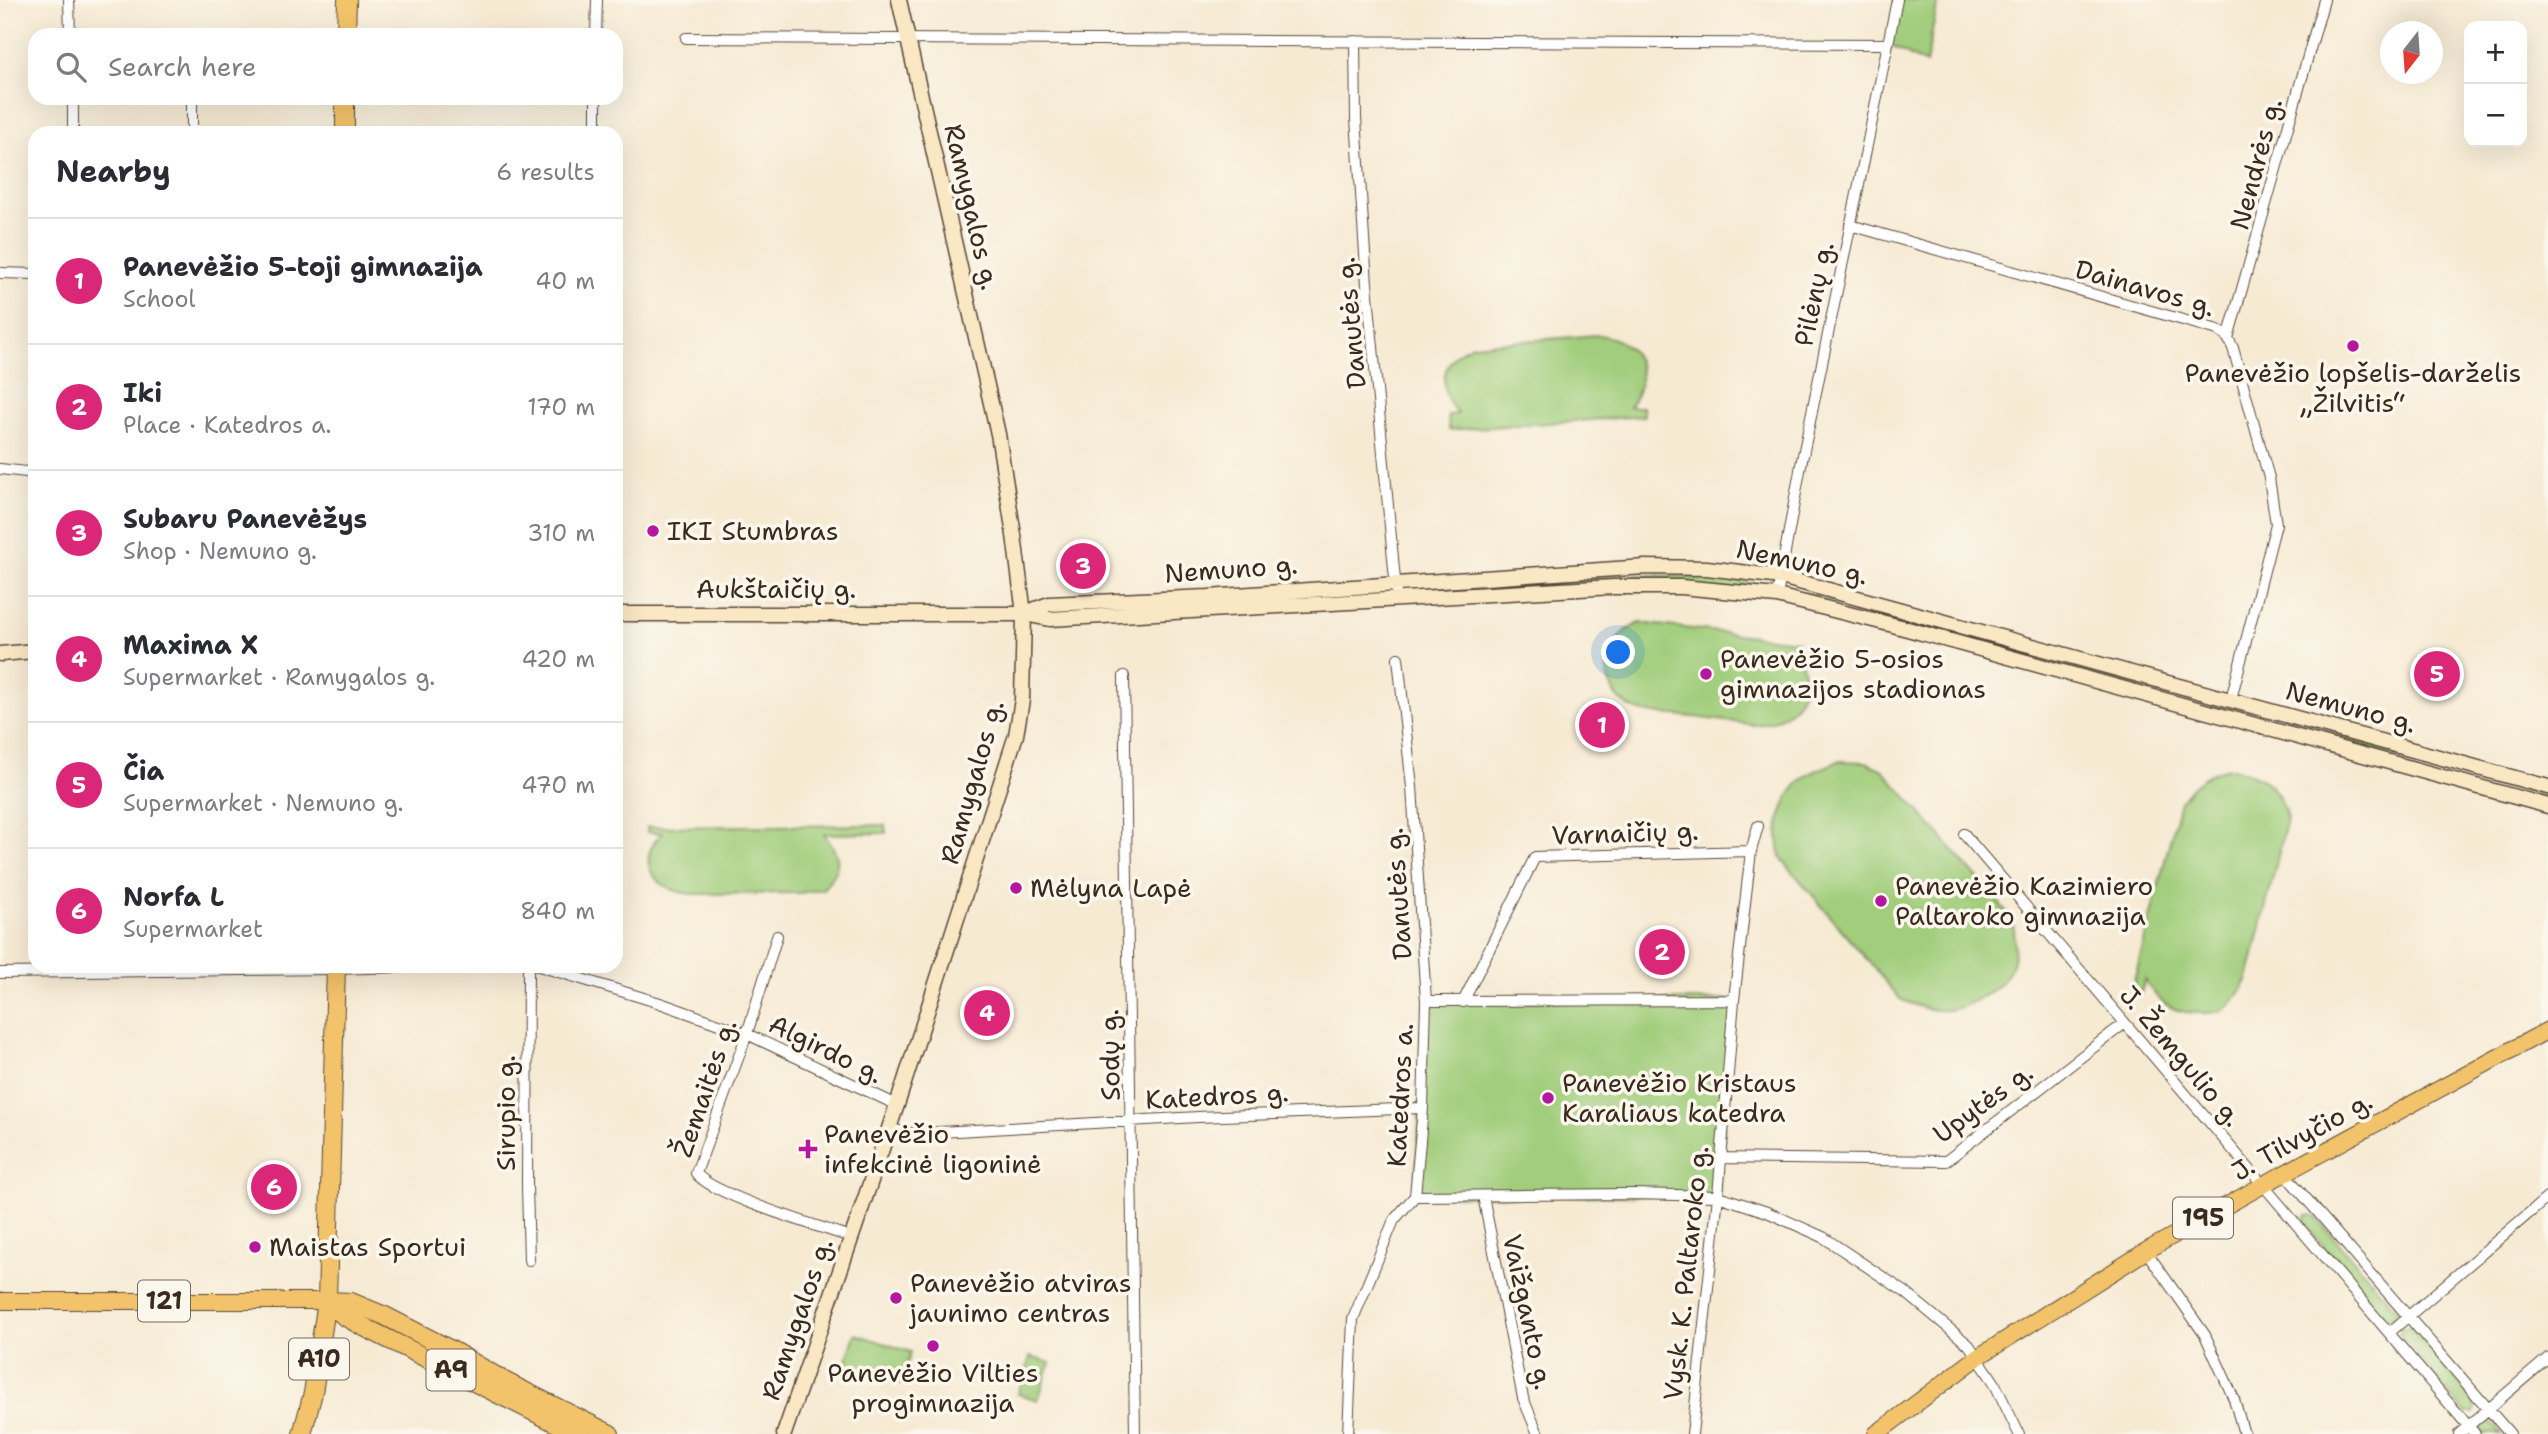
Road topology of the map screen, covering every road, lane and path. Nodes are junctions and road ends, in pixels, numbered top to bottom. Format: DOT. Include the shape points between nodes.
graph roads {
  1 [pos="69,0"];
  2 [pos="347,0"];
  3 [pos="597,0"];
  4 [pos="899,0"];
  5 [pos="1897,0"];
  6 [pos="2324,0"];
  7 [pos="70,28"];
  8 [pos="346,28"];
  9 [pos="596,28"];
  10 [pos="686,38"];
  11 [pos="908,40"];
  12 [pos="1354,41"];
  13 [pos="1888,44"];
  14 [pos="73,105"];
  15 [pos="192,105"];
  16 [pos="345,105"];
  17 [pos="596,105"];
  18 [pos="73,126"];
  19 [pos="192,126"];
  20 [pos="345,126"];
  21 [pos="596,126"];
  22 [pos="1850,225"];
  23 [pos="0,273"];
  24 [pos="28,274"];
  25 [pos="2228,338"];
  26 [pos="0,469"];
  27 [pos="28,472"];
  28 [pos="1781,577"];
  29 [pos="1395,583"];
  30 [pos="1777,596"];
  31 [pos="1397,601"];
  32 [pos="623,614"];
  33 [pos="935,614"];
  34 [pos="1024,614"];
  35 [pos="28,652"];
  36 [pos="0,654"];
  37 [pos="1398,659"];
  38 [pos="1124,676"];
  39 [pos="2231,699"];
  40 [pos="2548,787"];
  41 [pos="2548,806"];
  42 [pos="1758,826"];
  43 [pos="1964,834"];
  44 [pos="1751,851"];
  45 [pos="777,936"];
  46 [pos="28,972"];
  47 [pos="0,973"];
  48 [pos="336,973"];
  49 [pos="528,973"];
  50 [pos="562,973"];
  51 [pos="1734,1000"];
  52 [pos="1426,1001"];
  53 [pos="1463,1002"];
  54 [pos="2125,1023"];
  55 [pos="2548,1030"];
  56 [pos="747,1034"];
  57 [pos="897,1105"];
  58 [pos="1423,1108"];
  59 [pos="1132,1121"];
  60 [pos="888,1128"];
  61 [pos="1720,1158"];
  62 [pos="2284,1173"];
  63 [pos="2263,1185"];
  64 [pos="1415,1196"];
  65 [pos="1483,1196"];
  66 [pos="1718,1196"];
  67 [pos="2548,1197"];
  68 [pos="851,1237"];
  69 [pos="2146,1251"];
  70 [pos="529,1260"];
  71 [pos="0,1301"];
  72 [pos="327,1301"];
  73 [pos="2409,1316"];
  74 [pos="2390,1332"];
  75 [pos="1978,1357"];
  76 [pos="2548,1358"];
  77 [pos="2488,1409"];
  78 [pos="2472,1430"];
  79 [pos="302,1434"];
  80 [pos="578,1434"];
  81 [pos="610,1434"];
  82 [pos="784,1434"];
  83 [pos="1135,1434"];
  84 [pos="1348,1434"];
  85 [pos="1538,1434"];
  86 [pos="1692,1434"];
  87 [pos="1876,1434"];
  88 [pos="2019,1434"];
  89 [pos="2244,1434"];
  90 [pos="2459,1434"];
  91 [pos="2510,1434"];
  1 -- 7 [label="street"];
  2 -- 8 [label="highway"];
  3 -- 9 [label="street"];
  4 -- 11 [label="main road, Ramygalos g."];
  5 -- 13 [label="street, Pilėnų g."];
  6 -- 25 [label="street, Nendrės g."];
  10 -- 11 [label="street"];
  11 -- 12 [label="street"];
  11 -- 34 [label="main road, Ramygalos g." via="998,434"];
  12 -- 13 [label="street"];
  12 -- 29 [label="street, Danutės g." via="1367,284"];
  13 -- 22 [label="street, Pilėnų g."];
  14 -- 18 [label="street"];
  15 -- 19 [label="street"];
  16 -- 20 [label="highway"];
  17 -- 21 [label="street"];
  22 -- 25 [label="street, Dainavos g." via="2218,330"];
  22 -- 28 [label="street, Pilėnų g."];
  23 -- 24 [label="street"];
  25 -- 39 [label="street, Dainavos g." via="2269,478 2276,524"];
  26 -- 27 [label="street"];
  28 -- 29 [label="main road, Nemuno g." via="1707,568 1645,567"];
  28 -- 30 [label="street, Pilėnų g."];
  28 -- 39 [label="main road, Nemuno g."];
  29 -- 31 [label="street, Danutės g."];
  29 -- 34 [label="main road, Nemuno g." via="1049,604"];
  30 -- 31 [label="main road, Nemuno g." via="1640,587"];
  30 -- 41 [label="main road, Nemuno g."];
  31 -- 34 [label="main road, Nemuno g." via="1050,619"];
  32 -- 33 [label="main road, Aukštaičių g."];
  33 -- 34 [label="main road, Nemuno g."];
  34 -- 57 [label="main road, Ramygalos g." via="1023,701 1016,735"];
  35 -- 36 [label="main road"];
  37 -- 52 [label="street, Danutės g." via="1412,787"];
  38 -- 59 [label="street, Sodų g."];
  39 -- 40 [label="main road, Nemuno g."];
  42 -- 44 [label="street, Vysk. K. Paltaroko g."];
  43 -- 54 [label="street, J. Žemgulio g."];
  44 -- 51 [label="street, Vysk. K. Paltaroko g."];
  44 -- 53 [label="street, Varnaičių g." via="1535,857"];
  45 -- 56 [label="street, Žemaitės g."];
  46 -- 47 [label="street"];
  48 -- 72 [label="highway"];
  49 -- 70 [label="street, Sirupio g."];
  50 -- 56 [label="street, Algirdo g."];
  51 -- 53 [label="street, Katedros a."];
  51 -- 61 [label="street, Vysk. K. Paltaroko g."];
  52 -- 53 [label="street, Katedros a."];
  52 -- 58 [label="street, Katedros a."];
  54 -- 61 [label="street, Upytės g." via="1946,1161"];
  54 -- 63 [label="street, J. Žemgulio g."];
  55 -- 62 [label="main road, J. Tilvyčio g. / 195"];
  56 -- 57 [label="street, Algirdo g."];
  56 -- 68 [label="street, Žemaitės g." via="696,1168 698,1177 762,1207"];
  57 -- 60 [label="main road, Ramygalos g."];
  58 -- 59 [label="street, Katedros g."];
  58 -- 64 [label="street, Katedros a."];
  59 -- 60 [label="street, Katedros g." via="923,1133"];
  59 -- 83 [label="street, Sodų g."];
  60 -- 68 [label="main road, Ramygalos g."];
  61 -- 66 [label="street, Vysk. K. Paltaroko g."];
  62 -- 63 [label="main road, J. Tilvyčio g. / 195"];
  62 -- 73 [label="street"];
  63 -- 69 [label="main road, J. Tilvyčio g. / 195"];
  63 -- 74 [label="street, J. Žemgulio g."];
  64 -- 65 [label="street, Katedros a."];
  64 -- 84 [label="street" via="1394,1220 1353,1319"];
  65 -- 66 [label="street, Katedros a."];
  65 -- 85 [label="street, Vaižganto g." via="1523,1398"];
  66 -- 75 [label="street, Katedros a." via="1823,1237 1905,1292"];
  66 -- 86 [label="street, Vysk. K. Paltaroko g."];
  67 -- 73 [label="street"];
  68 -- 82 [label="main road, Ramygalos g."];
  69 -- 75 [label="main road, J. Tilvyčio g. / 195"];
  69 -- 89 [label="street" via="2205,1335 2234,1399"];
  71 -- 72 [label="main road, 121"];
  72 -- 79 [label="highway, A10"];
  72 -- 80 [label="highway, A9" via="360,1325"];
  72 -- 81 [label="highway, A9" via="351,1302 385,1316"];
  73 -- 74 [label="street"];
  73 -- 77 [label="street"];
  74 -- 78 [label="street, J. Žemgulio g."];
  75 -- 87 [label="main road, J. Tilvyčio g. / 195"];
  75 -- 88 [label="street, Katedros a."];
  76 -- 77 [label="street"];
  77 -- 78 [label="street"];
  77 -- 91 [label="street"];
  78 -- 90 [label="street"];
}
